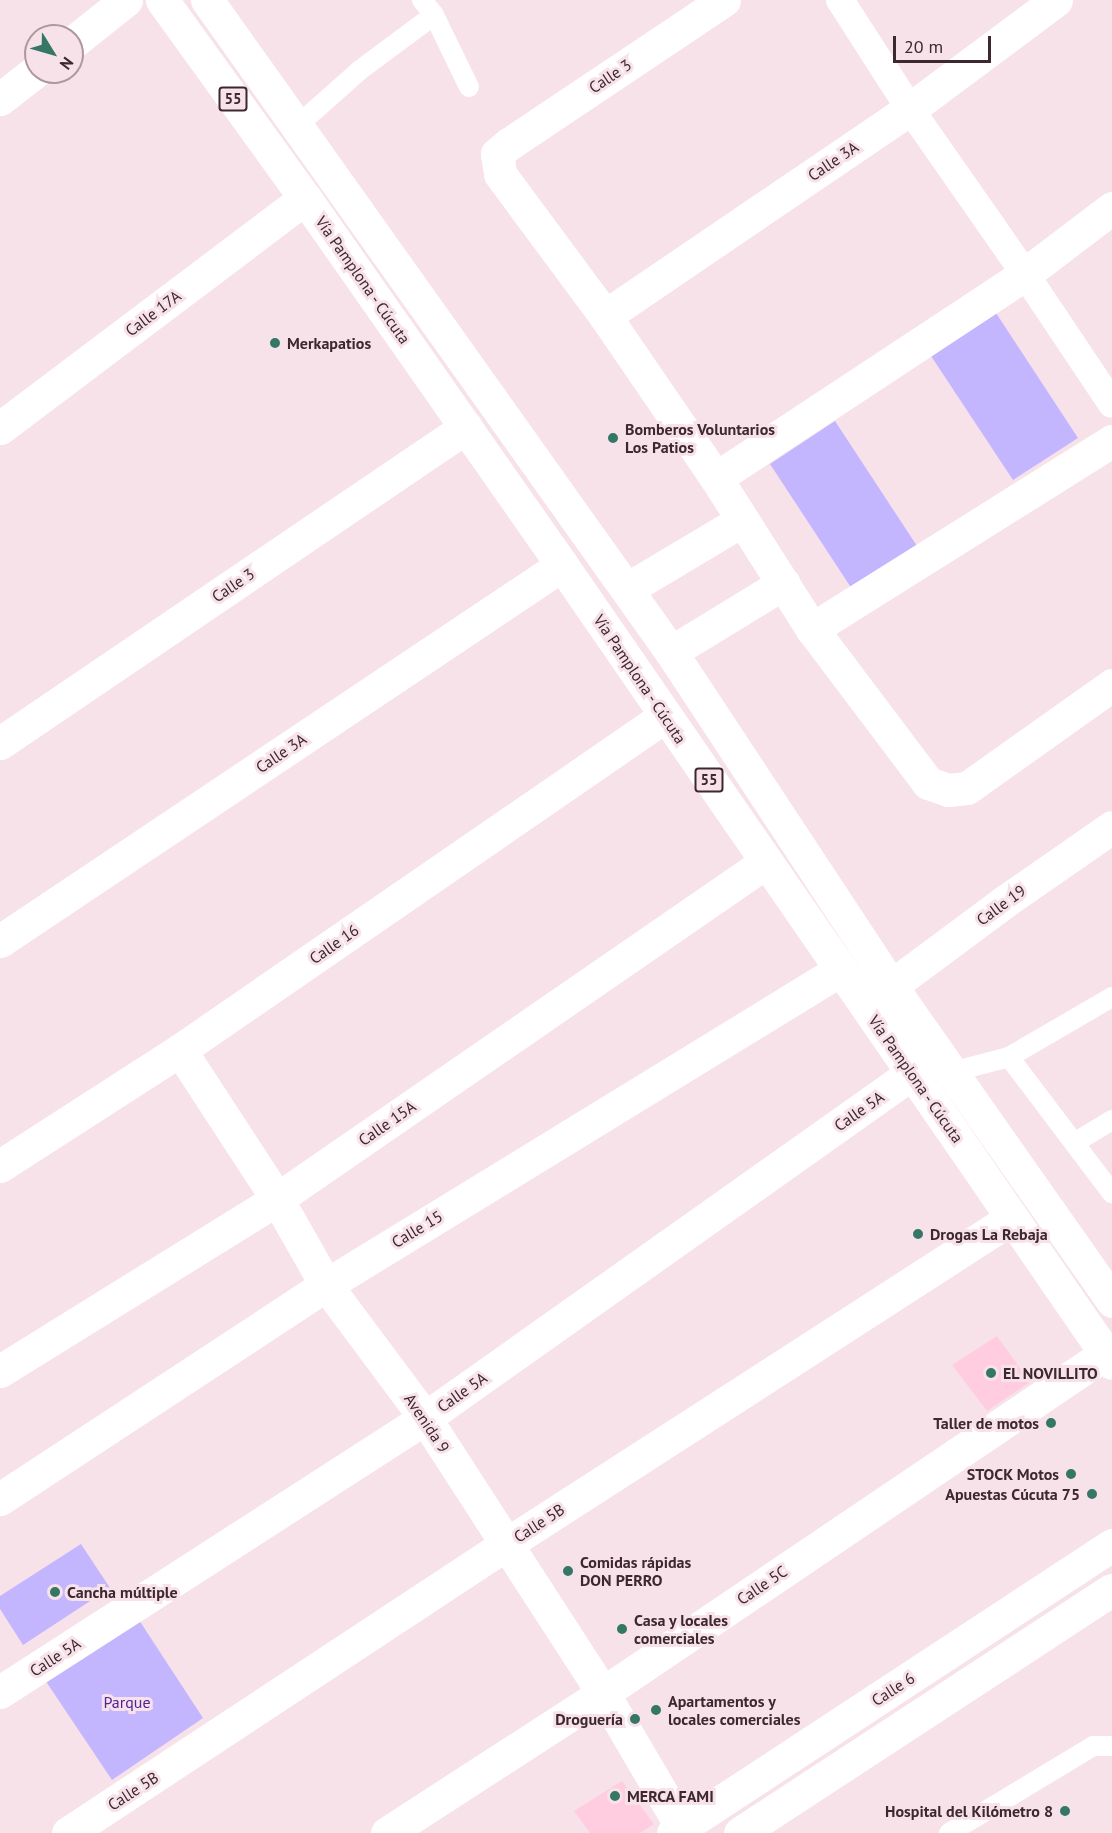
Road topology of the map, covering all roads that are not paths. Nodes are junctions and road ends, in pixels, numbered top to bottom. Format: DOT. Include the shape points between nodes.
graph roads {
  1 [pos="126,0"];
  2 [pos="162,0"];
  3 [pos="207,0"];
  4 [pos="724,0"];
  5 [pos="840,0"];
  6 [pos="1056,0"];
  7 [pos="428,7"];
  8 [pos="84,33"];
  9 [pos="24,80"];
  10 [pos="469,87"];
  11 [pos="0,99"];
  12 [pos="910,109"];
  13 [pos="297,126"];
  14 [pos="305,198"];
  15 [pos="1112,208"];
  16 [pos="1025,273"];
  17 [pos="605,316"];
  18 [pos="1112,404"];
  19 [pos="466,427"];
  20 [pos="0,428"];
  21 [pos="1112,441"];
  22 [pos="716,478"];
  23 [pos="741,521"];
  24 [pos="562,564"];
  25 [pos="784,583"];
  26 [pos="627,589"];
  27 [pos="812,629"];
  28 [pos="671,652"];
  29 [pos="1112,685"];
  30 [pos="665,716"];
  31 [pos="0,743"];
  32 [pos="1112,827"];
  33 [pos="766,862"];
  34 [pos="0,941"];
  35 [pos="840,970"];
  36 [pos="891,986"];
  37 [pos="1112,997"];
  38 [pos="180,1050"];
  39 [pos="1009,1057"];
  40 [pos="952,1072"];
  41 [pos="912,1073"];
  42 [pos="1112,1120"];
  43 [pos="1074,1143"];
  44 [pos="0,1166"];
  45 [pos="1112,1193"];
  46 [pos="277,1199"];
  47 [pos="1012,1218"];
  48 [pos="326,1285"];
  49 [pos="1108,1287"];
  50 [pos="1109,1359"];
  51 [pos="0,1371"];
  52 [pos="425,1418"];
  53 [pos="0,1499"];
  54 [pos="505,1545"];
  55 [pos="1112,1545"];
  56 [pos="1112,1590"];
  57 [pos="0,1692"];
  58 [pos="603,1693"];
  59 [pos="1112,1746"];
  60 [pos="680,1831"];
  61 [pos="68,1833"];
  62 [pos="387,1833"];
  63 [pos="740,1833"];
  64 [pos="949,1833"];
  1 -- 8 [label="main road"];
  2 -- 14 [label="main road, Vía Pamplona - Cúcuta / 55"];
  3 -- 13 [label="main road, Vía Pamplona - Cúcuta / 55"];
  4 -- 17 [label="main road, Calle 3" via="497,154 500,174"];
  5 -- 12 [label="street"];
  6 -- 12 [label="main road, Calle 3A"];
  7 -- 10 [label="lane"];
  7 -- 13 [label="lane"];
  9 -- 11 [label="main road"];
  12 -- 16 [label="street"];
  12 -- 17 [label="main road, Calle 3A"];
  13 -- 26 [label="main road, Vía Pamplona - Cúcuta / 55"];
  14 -- 19 [label="main road, Vía Pamplona - Cúcuta / 55"];
  14 -- 20 [label="main road, Calle 17A"];
  15 -- 16 [label="main road"];
  16 -- 18 [label="street"];
  16 -- 22 [label="main road"];
  17 -- 22 [label="main road"];
  19 -- 24 [label="main road, Vía Pamplona - Cúcuta / 55"];
  19 -- 31 [label="main road, Calle 3"];
  21 -- 27 [label="main road"];
  22 -- 23 [label="main road"];
  23 -- 25 [label="main road"];
  23 -- 26 [label="main road"];
  24 -- 30 [label="main road, Vía Pamplona - Cúcuta / 55"];
  24 -- 34 [label="main road, Calle 3A"];
  25 -- 27 [label="main road"];
  25 -- 28 [label="main road"];
  26 -- 28 [label="main road, Vía Pamplona - Cúcuta / 55"];
  27 -- 29 [label="main road" via="928,783 948,790 967,788"];
  28 -- 36 [label="main road, Vía Pamplona - Cúcuta / 55"];
  30 -- 33 [label="main road, Vía Pamplona - Cúcuta / 55"];
  30 -- 38 [label="main road, Calle 16"];
  32 -- 36 [label="main road, Calle 19"];
  33 -- 35 [label="main road, Vía Pamplona - Cúcuta / 55"];
  33 -- 46 [label="main road, Calle 15A"];
  35 -- 41 [label="main road, Vía Pamplona - Cúcuta / 55"];
  35 -- 48 [label="main road, Calle 15"];
  36 -- 40 [label="main road, Vía Pamplona - Cúcuta / 55"];
  37 -- 39 [label="lane"];
  38 -- 44 [label="main road, Calle 16"];
  38 -- 46 [label="main road, Avenida 9"];
  39 -- 40 [label="lane"];
  39 -- 43 [label="lane"];
  40 -- 49 [label="main road, Vía Pamplona - Cúcuta / 55"];
  41 -- 47 [label="main road, Vía Pamplona - Cúcuta / 55"];
  41 -- 52 [label="main road, Calle 5A"];
  42 -- 43 [label="lane"];
  43 -- 45 [label="lane"];
  46 -- 48 [label="main road, Avenida 9"];
  46 -- 51 [label="main road, Calle 15A"];
  47 -- 50 [label="main road, Vía Pamplona - Cúcuta / 55"];
  47 -- 54 [label="main road, Calle 5B"];
  48 -- 52 [label="main road, Avenida 9"];
  48 -- 53 [label="main road, Calle 15"];
  50 -- 58 [label="main road, Calle 5C"];
  52 -- 54 [label="main road, Avenida 9"];
  52 -- 57 [label="main road, Calle 5A"];
  54 -- 58 [label="main road, Avenida 9"];
  54 -- 61 [label="main road, Calle 5B"];
  55 -- 60 [label="main road, Calle 6"];
  56 -- 63 [label="main road"];
  58 -- 60 [label="main road, Avenida 9"];
  58 -- 62 [label="main road, Calle 5C"];
  59 -- 64 [label="lane" via="1093,1746"];
}
